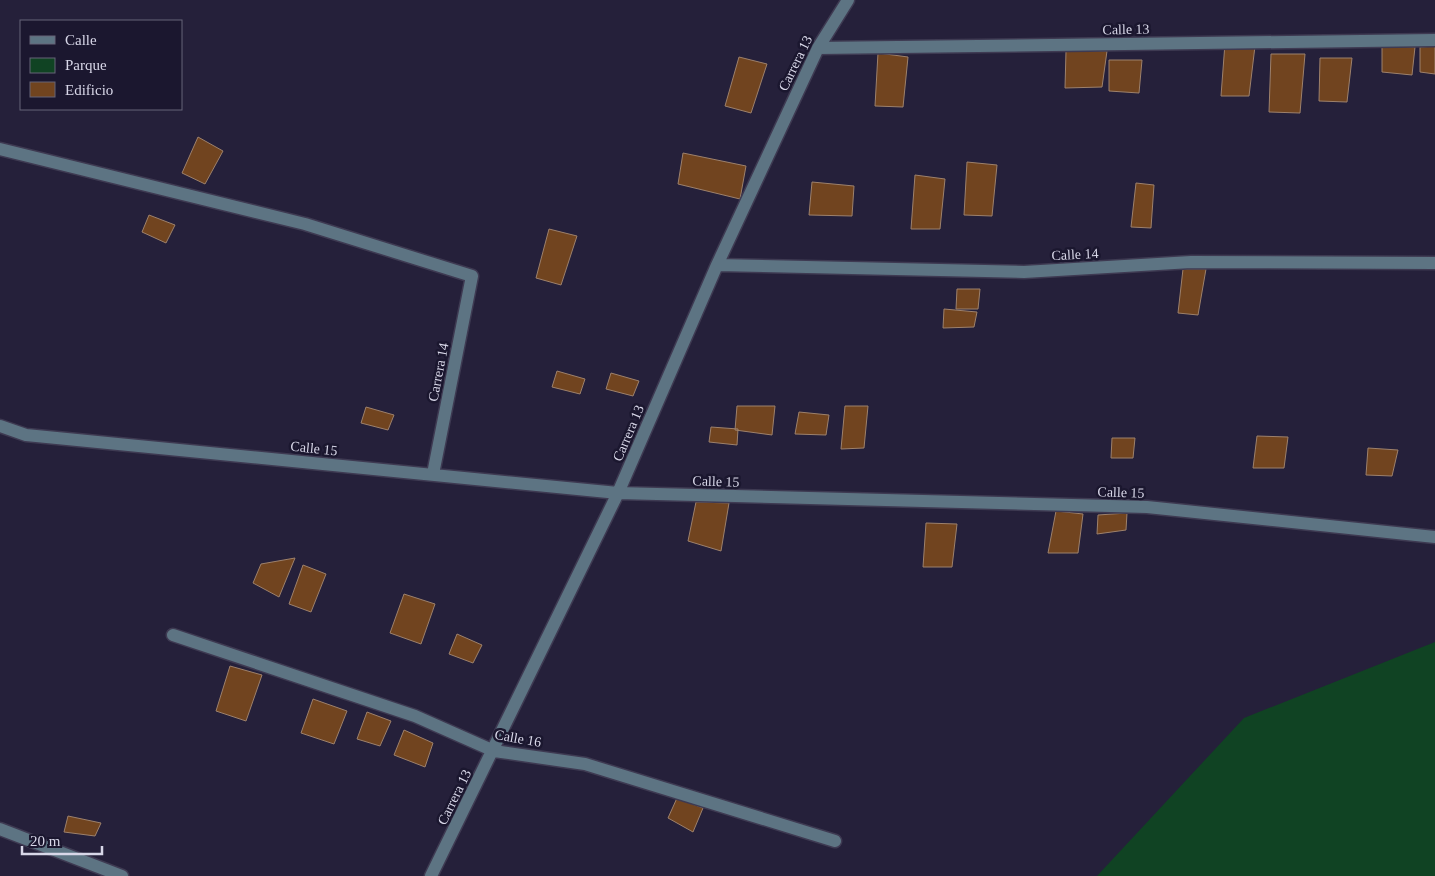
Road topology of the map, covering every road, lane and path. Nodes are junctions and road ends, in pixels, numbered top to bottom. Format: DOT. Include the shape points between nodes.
graph roads {
  1 [pos="848,0"];
  2 [pos="1435,40"];
  3 [pos="818,48"];
  4 [pos="0,149"];
  5 [pos="1435,263"];
  6 [pos="717,265"];
  7 [pos="0,426"];
  8 [pos="433,474"];
  9 [pos="618,493"];
  10 [pos="1435,537"];
  11 [pos="173,635"];
  12 [pos="494,751"];
  13 [pos="0,829"];
  14 [pos="835,841"];
  15 [pos="122,876"];
  16 [pos="432,876"];
  1 -- 3 [label="street, Carrera 13"];
  2 -- 3 [label="street, Calle 13"];
  3 -- 6 [label="street, Carrera 13"];
  4 -- 8 [label="street, Carrera 14" via="305,224 472,276"];
  5 -- 6 [label="street, Calle 14" via="1191,262 1024,272"];
  6 -- 9 [label="street, Carrera 13"];
  7 -- 8 [label="street, Calle 15" via="26,435"];
  8 -- 9 [label="street, Calle 15"];
  9 -- 10 [label="street, Calle 15" via="1147,507"];
  9 -- 12 [label="street, Carrera 13"];
  11 -- 12 [label="street, Calle 16" via="415,716"];
  12 -- 14 [label="street, Calle 16" via="585,764"];
  12 -- 16 [label="street, Carrera 13"];
  13 -- 15 [label="street"];
}
